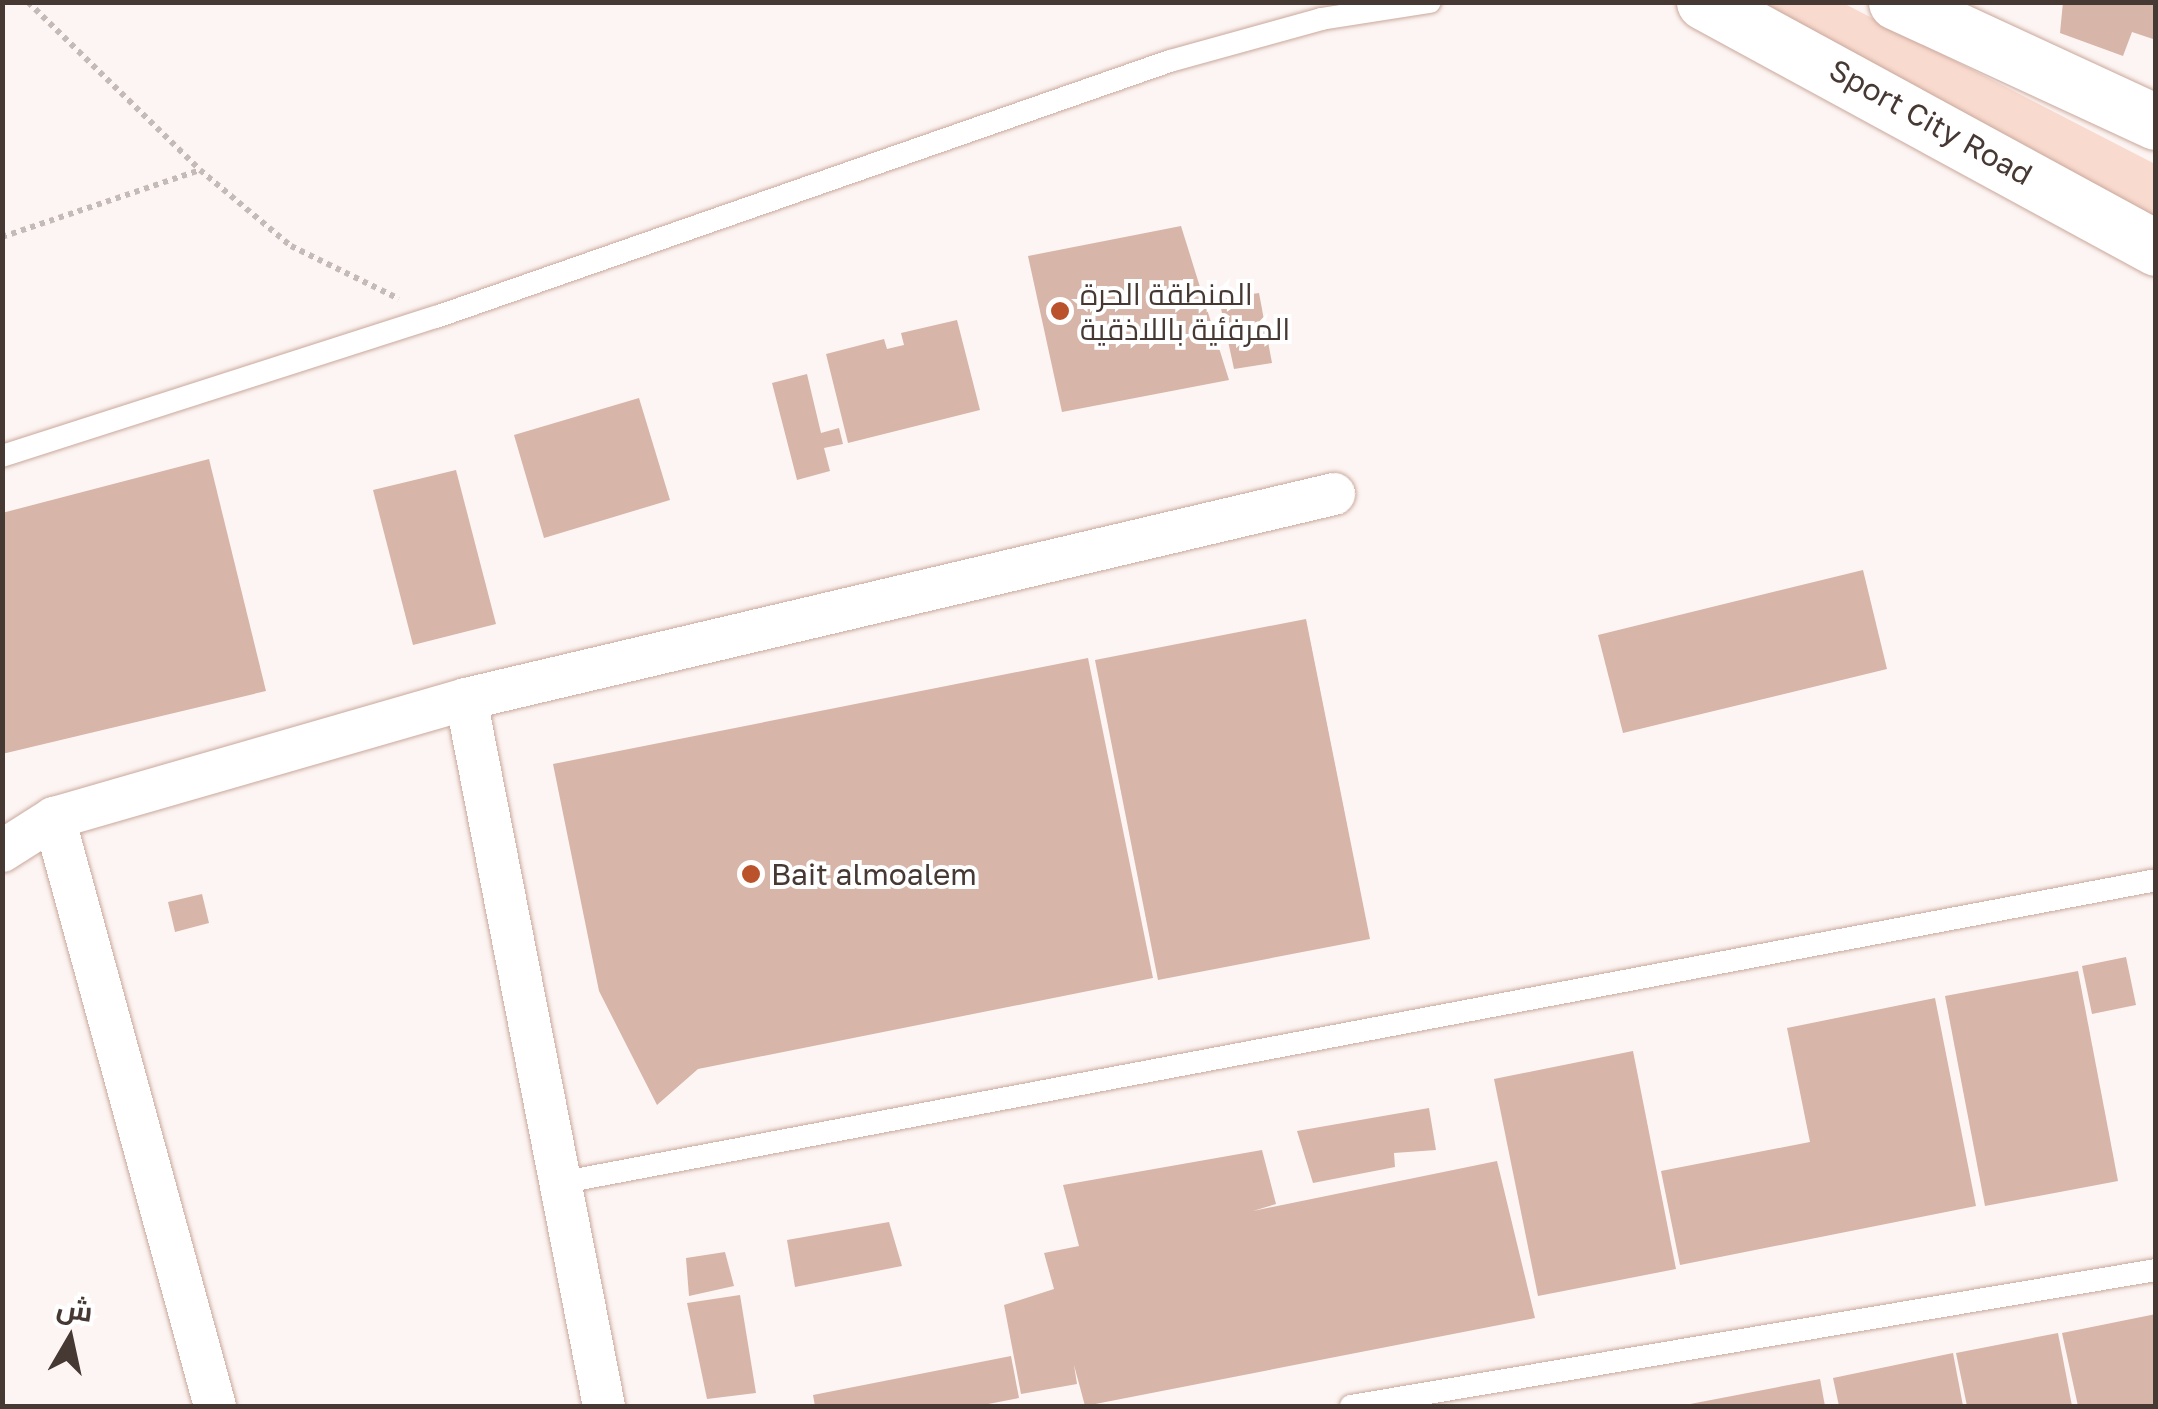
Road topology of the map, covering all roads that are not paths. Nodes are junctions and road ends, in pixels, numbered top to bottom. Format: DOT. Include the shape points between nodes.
graph roads {
  1 [pos="1430,2"];
  2 [pos="1704,2"];
  3 [pos="1896,2"];
  4 [pos="2156,122"];
  5 [pos="2156,248"];
  6 [pos="2,456"];
  7 [pos="1334,494"];
  8 [pos="466,700"];
  9 [pos="54,818"];
  10 [pos="2,851"];
  11 [pos="2156,880"];
  12 [pos="559,1183"];
  13 [pos="2156,1270"];
  14 [pos="215,1406"];
  15 [pos="604,1406"];
  16 [pos="1351,1406"];
  1 -- 6 [label="lane" via="1321,19 1170,62 436,318"];
  2 -- 5 [label="main road, Sport City Road"];
  3 -- 4 [label="main road"];
  7 -- 8 [label="street"];
  8 -- 9 [label="street"];
  8 -- 12 [label="street"];
  9 -- 10 [label="street"];
  9 -- 14 [label="street"];
  11 -- 12 [label="lane"];
  12 -- 15 [label="street"];
  13 -- 16 [label="lane"];
}
